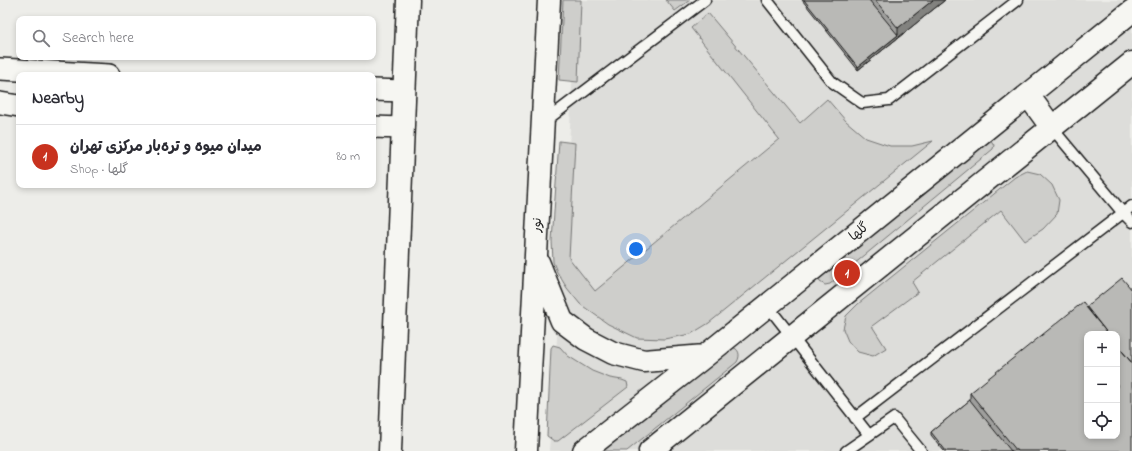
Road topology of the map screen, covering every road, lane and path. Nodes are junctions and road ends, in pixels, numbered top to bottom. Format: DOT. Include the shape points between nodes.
graph roads {
  1 [pos="408,0"];
  2 [pos="549,0"];
  3 [pos="705,0"];
  4 [pos="767,0"];
  5 [pos="1018,0"];
  6 [pos="1132,11"];
  7 [pos="1132,63"];
  8 [pos="0,69"];
  9 [pos="54,72"];
  10 [pos="376,90"];
  11 [pos="404,91"];
  12 [pos="1028,95"];
  13 [pos="0,103"];
  14 [pos="16,106"];
  15 [pos="542,123"];
  16 [pos="376,127"];
  17 [pos="402,128"];
  18 [pos="1052,128"];
  19 [pos="1132,206"];
  20 [pos="1123,213"];
  21 [pos="1132,222"];
  22 [pos="536,257"];
  23 [pos="767,305"];
  24 [pos="792,337"];
  25 [pos="705,356"];
  26 [pos="855,418"];
  27 [pos="869,435"];
  28 [pos="390,451"];
  29 [pos="526,451"];
  30 [pos="584,451"];
  31 [pos="650,451"];
  32 [pos="846,451"];
  33 [pos="921,451"];
  1 -- 11 [label="street"];
  2 -- 15 [label="street, نور"];
  3 -- 15 [label="lane"];
  4 -- 5 [label="lane" via="832,82 862,103 889,100"];
  6 -- 12 [label="street, گلها"];
  7 -- 18 [label="street"];
  8 -- 9 [label="street"];
  10 -- 11 [label="street"];
  11 -- 17 [label="street"];
  12 -- 18 [label="street"];
  12 -- 23 [label="street, گلها"];
  13 -- 14 [label="street"];
  15 -- 22 [label="street, نور"];
  16 -- 17 [label="street"];
  17 -- 28 [label="street"];
  18 -- 20 [label="lane"];
  18 -- 24 [label="street"];
  19 -- 20 [label="lane"];
  20 -- 21 [label="lane"];
  20 -- 26 [label="lane"];
  22 -- 25 [label="street" via="562,321 586,339 613,353 644,361"];
  22 -- 29 [label="street, نور"];
  23 -- 24 [label="lane"];
  23 -- 25 [label="street, گلها"];
  24 -- 26 [label="lane"];
  24 -- 31 [label="street"];
  25 -- 30 [label="street, گلها"];
  26 -- 27 [label="lane"];
  27 -- 32 [label="lane"];
  27 -- 33 [label="lane" via="894,418"];
}
